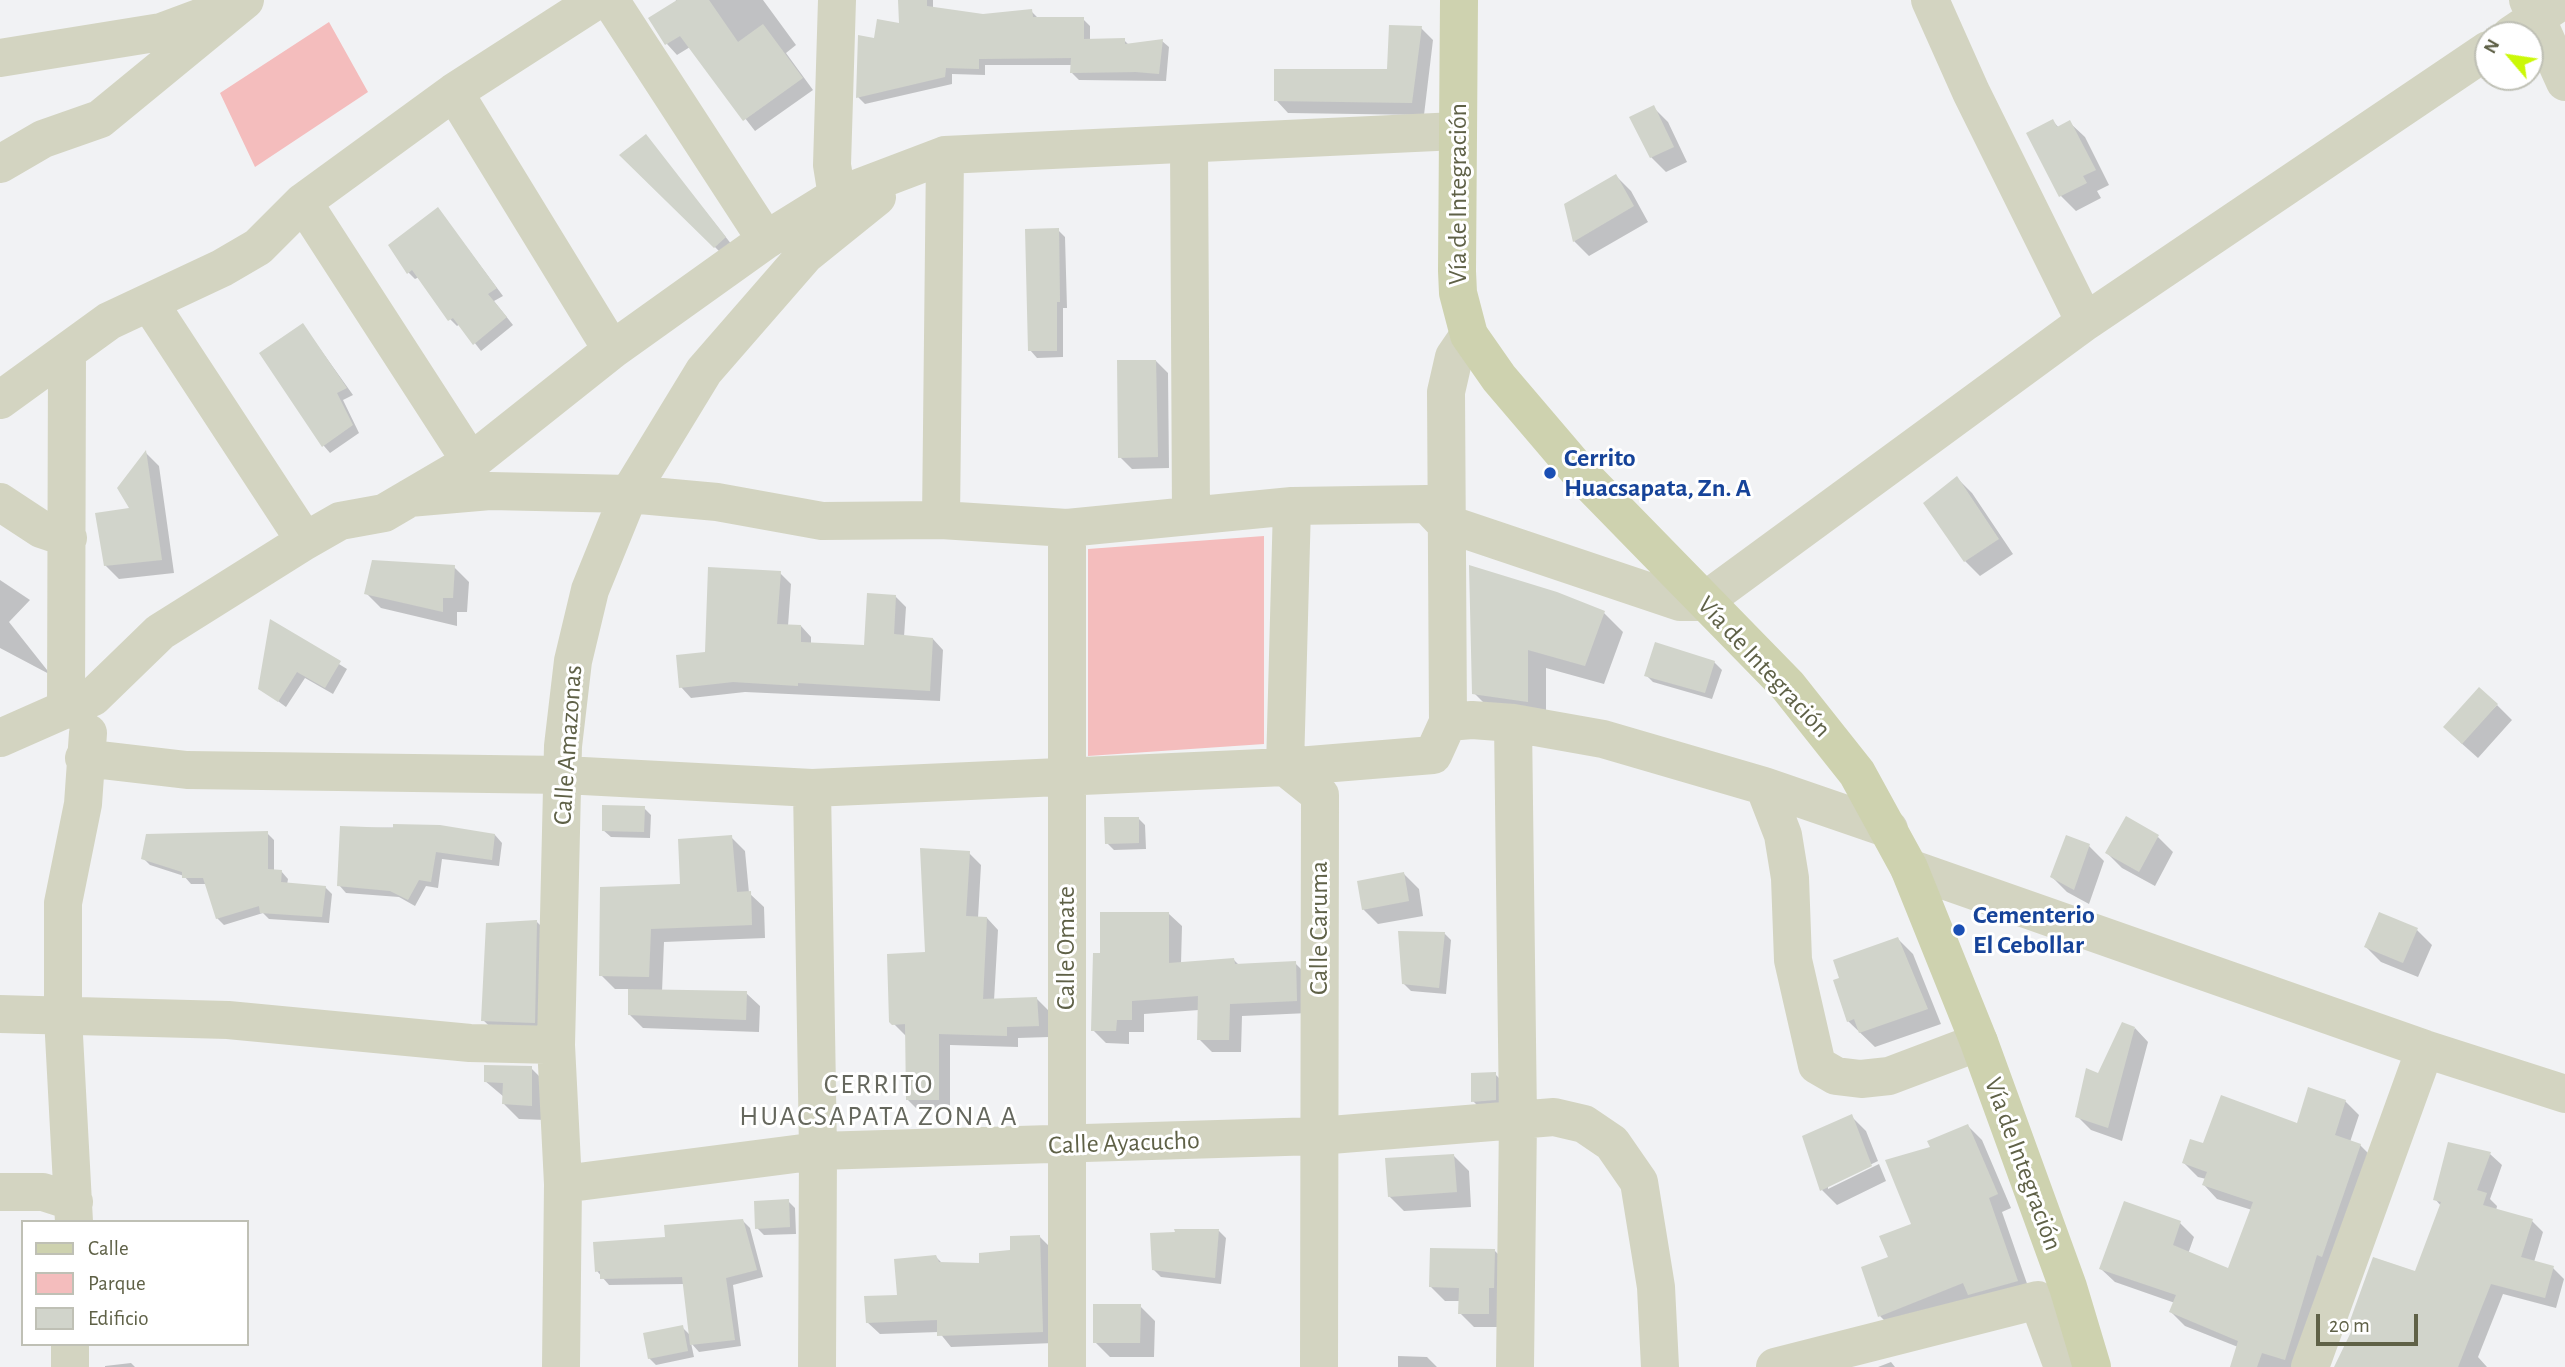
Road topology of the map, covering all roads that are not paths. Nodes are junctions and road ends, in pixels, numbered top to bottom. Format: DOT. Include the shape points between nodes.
graph roads {
  1 [pos="597,0"];
  2 [pos="610,0"];
  3 [pos="837,0"];
  4 [pos="1460,0"];
  5 [pos="1930,0"];
  6 [pos="241,2"];
  7 [pos="2535,13"];
  8 [pos="0,58"];
  9 [pos="2474,60"];
  10 [pos="2565,82"];
  11 [pos="454,92"];
  12 [pos="1457,131"];
  13 [pos="1189,146"];
  14 [pos="933,160"];
  15 [pos="0,164"];
  16 [pos="837,196"];
  17 [pos="303,202"];
  18 [pos="766,240"];
  19 [pos="150,304"];
  20 [pos="2085,322"];
  21 [pos="1469,335"];
  22 [pos="612,350"];
  23 [pos="67,354"];
  24 [pos="0,400"];
  25 [pos="471,463"];
  26 [pos="629,494"];
  27 [pos="409,498"];
  28 [pos="0,502"];
  29 [pos="1292,506"];
  30 [pos="1191,515"];
  31 [pos="941,520"];
  32 [pos="1446,523"];
  33 [pos="1067,528"];
  34 [pos="68,538"];
  35 [pos="305,541"];
  36 [pos="1703,602"];
  37 [pos="80,703"];
  38 [pos="1448,722"];
  39 [pos="1513,723"];
  40 [pos="2,734"];
  41 [pos="83,758"];
  42 [pos="1285,767"];
  43 [pos="564,775"];
  44 [pos="1066,777"];
  45 [pos="1764,786"];
  46 [pos="812,788"];
  47 [pos="1889,829"];
  48 [pos="1909,868"];
  49 [pos="0,1014"];
  50 [pos="63,1017"];
  51 [pos="1979,1042"];
  52 [pos="556,1045"];
  53 [pos="2425,1049"];
  54 [pos="2565,1094"];
  55 [pos="1518,1119"];
  56 [pos="1318,1136"];
  57 [pos="1066,1146"];
  58 [pos="818,1151"];
  59 [pos="563,1184"];
  60 [pos="0,1192"];
  61 [pos="74,1212"];
  62 [pos="71,1346"];
  63 [pos="70,1367"];
  64 [pos="561,1367"];
  65 [pos="817,1367"];
  66 [pos="1067,1367"];
  67 [pos="1319,1367"];
  68 [pos="1515,1367"];
  69 [pos="1660,1367"];
  70 [pos="1775,1367"];
  71 [pos="2063,1367"];
  72 [pos="2092,1367"];
  73 [pos="2310,1367"];
  1 -- 11 [label="street"];
  2 -- 18 [label="street"];
  3 -- 16 [label="street" via="832,165"];
  4 -- 12 [label="main road, Vía de Integración"];
  5 -- 20 [label="street"];
  6 -- 8 [label="street" via="161,32"];
  6 -- 15 [label="street" via="100,119 43,139"];
  7 -- 10 [label="street"];
  9 -- 20 [label="street"];
  11 -- 17 [label="street"];
  11 -- 22 [label="street"];
  12 -- 13 [label="street"];
  12 -- 21 [label="main road, Vía de Integración" via="1458,293"];
  13 -- 14 [label="street"];
  13 -- 30 [label="street"];
  14 -- 16 [label="street"];
  14 -- 26 [label="street, Calle Amazonas" via="805,255 704,371"];
  14 -- 31 [label="street"];
  16 -- 18 [label="street"];
  17 -- 19 [label="street" via="257,247"];
  17 -- 25 [label="street"];
  18 -- 22 [label="street"];
  19 -- 23 [label="street" via="109,321"];
  19 -- 35 [label="street"];
  20 -- 36 [label="street"];
  21 -- 32 [label="street" via="1454,357 1446,392"];
  21 -- 36 [label="main road, Vía de Integración" via="1499,378 1580,473"];
  22 -- 25 [label="street"];
  23 -- 24 [label="street"];
  23 -- 34 [label="street"];
  25 -- 27 [label="street"];
  26 -- 27 [label="street" via="490,492"];
  26 -- 31 [label="street" via="717,502 822,520"];
  26 -- 43 [label="street, Calle Amazonas" via="590,590 573,661"];
  27 -- 35 [label="street" via="384,513 340,521"];
  28 -- 34 [label="street" via="41,529"];
  29 -- 30 [label="street"];
  29 -- 32 [label="street" via="1427,504"];
  29 -- 42 [label="street"];
  30 -- 33 [label="street"];
  31 -- 33 [label="street"];
  32 -- 36 [label="street" via="1680,602"];
  32 -- 38 [label="street"];
  33 -- 44 [label="street, Calle Omate"];
  34 -- 37 [label="street"];
  35 -- 37 [label="street" via="160,632"];
  36 -- 47 [label="main road, Vía de Integración" via="1833,738"];
  37 -- 40 [label="street"];
  37 -- 41 [label="street"];
  38 -- 39 [label="street"];
  38 -- 42 [label="street" via="1433,755"];
  39 -- 45 [label="street" via="1604,739"];
  39 -- 55 [label="street"];
  41 -- 43 [label="street" via="187,770"];
  41 -- 50 [label="street" via="83,804 63,903"];
  42 -- 44 [label="street"];
  42 -- 56 [label="street, Calle Caruma" via="1320,795"];
  43 -- 46 [label="street"];
  43 -- 52 [label="street, Calle Amazonas"];
  44 -- 46 [label="street"];
  44 -- 57 [label="street, Calle Omate"];
  45 -- 47 [label="street"];
  45 -- 51 [label="street" via="1783,835 1790,878 1793,960 1817,1065 1836,1076 1889,1076"];
  46 -- 58 [label="street"];
  47 -- 48 [label="main road, Vía de Integración"];
  48 -- 51 [label="main road, Vía de Integración"];
  48 -- 53 [label="street"];
  49 -- 50 [label="street"];
  50 -- 52 [label="street" via="228,1020 470,1043"];
  50 -- 61 [label="street"];
  51 -- 72 [label="main road, Vía de Integración" via="2068,1287"];
  52 -- 59 [label="street, Calle Amazonas"];
  53 -- 54 [label="street"];
  53 -- 73 [label="street"];
  55 -- 56 [label="street, Calle Ayacucho"];
  55 -- 68 [label="street"];
  55 -- 69 [label="street, Calle Ayacucho" via="1554,1117 1584,1124 1612,1143 1639,1182 1656,1287"];
  56 -- 57 [label="street, Calle Ayacucho"];
  56 -- 67 [label="street, Calle Caruma"];
  57 -- 58 [label="street, Calle Ayacucho"];
  57 -- 66 [label="street, Calle Omate"];
  58 -- 59 [label="street, Calle Ayacucho"];
  58 -- 65 [label="street"];
  59 -- 64 [label="street, Calle Amazonas"];
  60 -- 61 [label="street" via="43,1192"];
  62 -- 63 [label="street"];
  70 -- 71 [label="street" via="2038,1300"];
}
